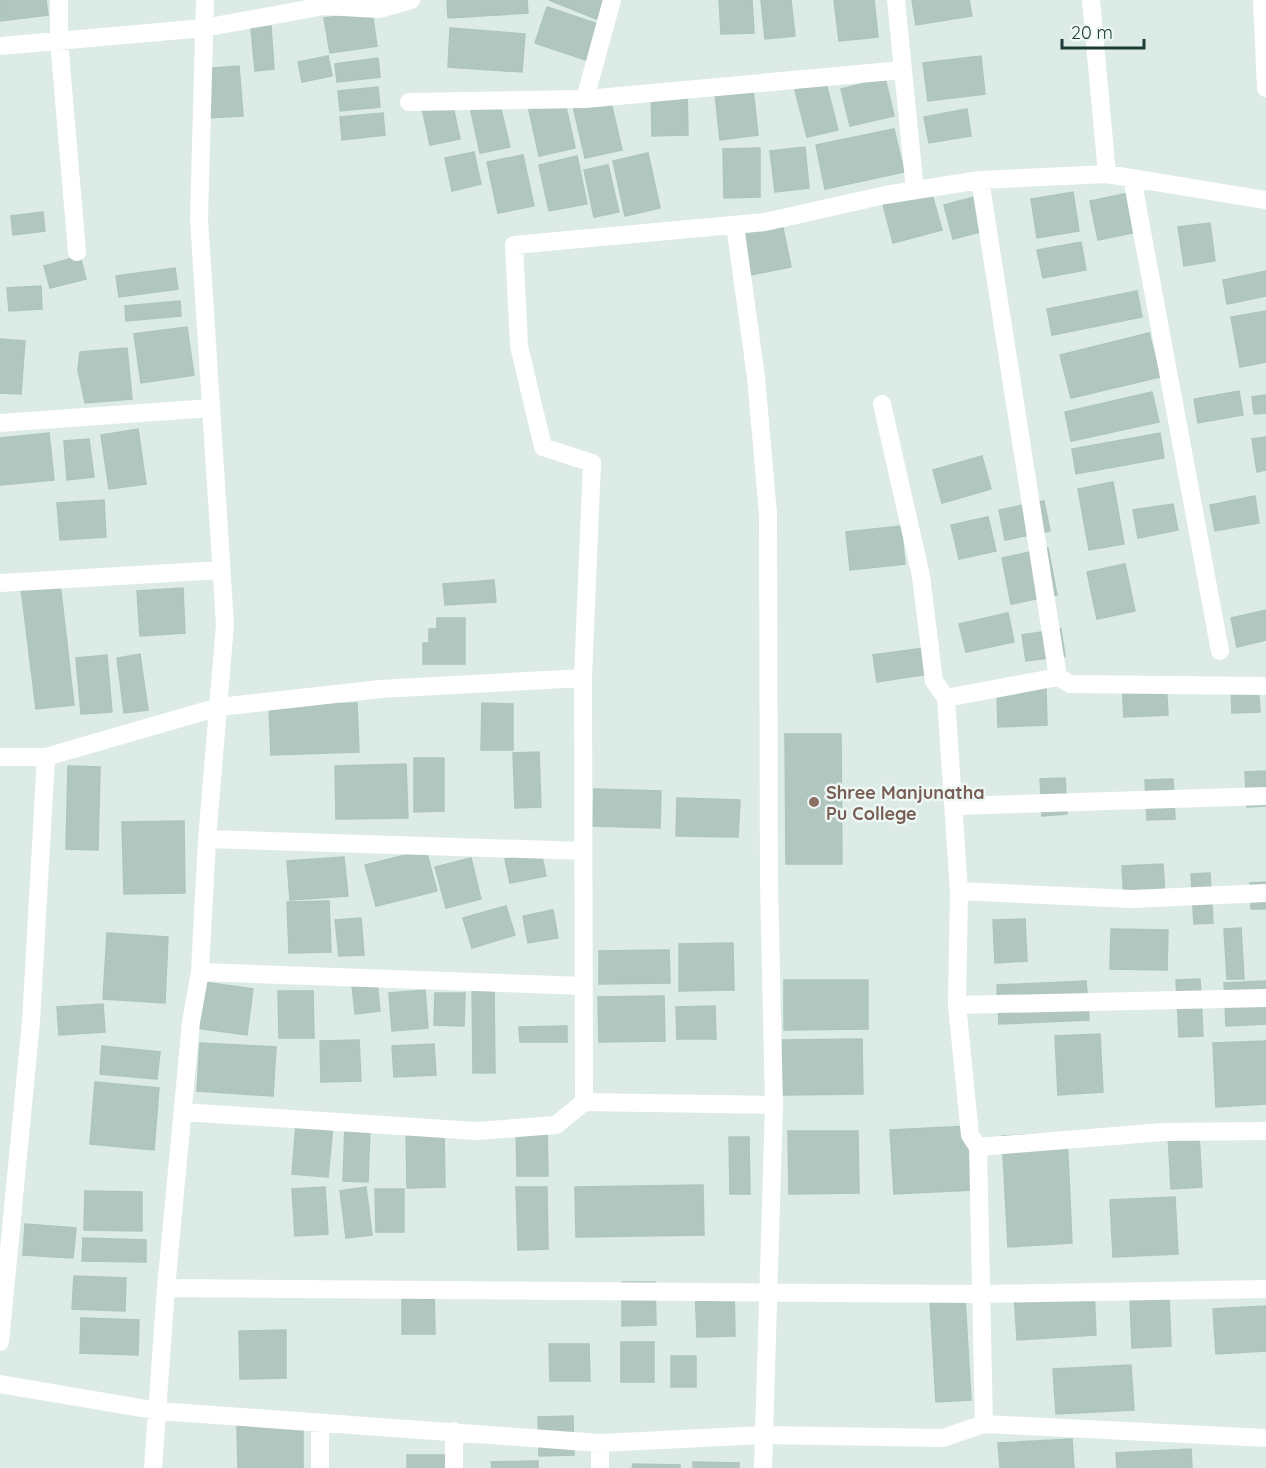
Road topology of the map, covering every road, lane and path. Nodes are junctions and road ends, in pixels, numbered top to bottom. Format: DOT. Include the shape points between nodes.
graph roads {
  1 [pos="59,0"];
  2 [pos="205,0"];
  3 [pos="411,0"];
  4 [pos="612,0"];
  5 [pos="896,0"];
  6 [pos="1090,0"];
  7 [pos="1262,0"];
  8 [pos="325,3"];
  9 [pos="204,28"];
  10 [pos="59,41"];
  11 [pos="0,46"];
  12 [pos="903,70"];
  13 [pos="1266,88"];
  14 [pos="585,99"];
  15 [pos="409,102"];
  16 [pos="1107,174"];
  17 [pos="1132,178"];
  18 [pos="980,180"];
  19 [pos="915,190"];
  20 [pos="1266,200"];
  21 [pos="735,225"];
  22 [pos="77,252"];
  23 [pos="882,404"];
  24 [pos="211,408"];
  25 [pos="0,423"];
  26 [pos="222,570"];
  27 [pos="0,583"];
  28 [pos="1220,651"];
  29 [pos="1058,677"];
  30 [pos="583,678"];
  31 [pos="1266,686"];
  32 [pos="946,698"];
  33 [pos="219,707"];
  34 [pos="0,757"];
  35 [pos="46,757"];
  36 [pos="1266,796"];
  37 [pos="955,806"];
  38 [pos="207,838"];
  39 [pos="584,851"];
  40 [pos="959,891"];
  41 [pos="1266,892"];
  42 [pos="200,972"];
  43 [pos="584,986"];
  44 [pos="1266,998"];
  45 [pos="957,1005"];
  46 [pos="584,1102"];
  47 [pos="774,1105"];
  48 [pos="183,1112"];
  49 [pos="1266,1131"];
  50 [pos="978,1147"];
  51 [pos="166,1288"];
  52 [pos="1266,1289"];
  53 [pos="768,1292"];
  54 [pos="981,1294"];
  55 [pos="0,1342"];
  56 [pos="0,1384"];
  57 [pos="159,1411"];
  58 [pos="984,1424"];
  59 [pos="320,1425"];
  60 [pos="454,1431"];
  61 [pos="763,1435"];
  62 [pos="1266,1438"];
  63 [pos="600,1443"];
  64 [pos="153,1468"];
  65 [pos="320,1468"];
  66 [pos="454,1468"];
  67 [pos="600,1468"];
  68 [pos="763,1468"];
  1 -- 10 [label="street"];
  2 -- 9 [label="street"];
  3 -- 8 [label="street" via="379,9"];
  4 -- 14 [label="street"];
  5 -- 12 [label="street"];
  6 -- 16 [label="street"];
  7 -- 13 [label="street"];
  8 -- 9 [label="street"];
  9 -- 10 [label="street"];
  9 -- 24 [label="street" via="199,219"];
  10 -- 11 [label="street"];
  10 -- 22 [label="street"];
  12 -- 14 [label="street"];
  12 -- 19 [label="street"];
  14 -- 15 [label="street"];
  16 -- 17 [label="street"];
  16 -- 18 [label="street"];
  17 -- 20 [label="street"];
  17 -- 28 [label="street"];
  18 -- 19 [label="street"];
  18 -- 29 [label="street"];
  19 -- 21 [label="street"];
  21 -- 30 [label="street" via="514,245 519,346 543,447 592,463"];
  21 -- 47 [label="street" via="756,378 768,514"];
  23 -- 32 [label="street" via="921,576 934,681"];
  24 -- 25 [label="street"];
  24 -- 26 [label="street"];
  26 -- 27 [label="street"];
  26 -- 33 [label="street" via="225,625"];
  29 -- 31 [label="street" via="1070,684"];
  29 -- 32 [label="street"];
  30 -- 33 [label="street" via="380,689"];
  30 -- 39 [label="street"];
  32 -- 37 [label="street"];
  33 -- 35 [label="street"];
  33 -- 38 [label="street"];
  34 -- 35 [label="street"];
  35 -- 55 [label="street" via="31,1022"];
  36 -- 37 [label="street"];
  37 -- 40 [label="street"];
  38 -- 39 [label="street"];
  38 -- 42 [label="street"];
  39 -- 43 [label="street"];
  40 -- 41 [label="street" via="1132,899"];
  40 -- 45 [label="street"];
  42 -- 43 [label="street"];
  42 -- 48 [label="street"];
  43 -- 46 [label="street"];
  44 -- 45 [label="street"];
  45 -- 50 [label="street" via="970,1135"];
  46 -- 47 [label="street"];
  46 -- 48 [label="street" via="556,1125 476,1131"];
  47 -- 53 [label="street"];
  48 -- 51 [label="street"];
  49 -- 50 [label="street" via="1163,1132"];
  50 -- 54 [label="street"];
  51 -- 53 [label="street"];
  51 -- 57 [label="street"];
  52 -- 54 [label="street"];
  53 -- 54 [label="street"];
  53 -- 61 [label="street"];
  54 -- 58 [label="street"];
  56 -- 57 [label="street"];
  57 -- 59 [label="street"];
  57 -- 64 [label="street"];
  58 -- 61 [label="street" via="943,1438"];
  58 -- 62 [label="street"];
  59 -- 60 [label="street"];
  59 -- 65 [label="street"];
  60 -- 63 [label="street"];
  60 -- 66 [label="street"];
  61 -- 63 [label="street"];
  61 -- 68 [label="street"];
  63 -- 67 [label="street"];
}
